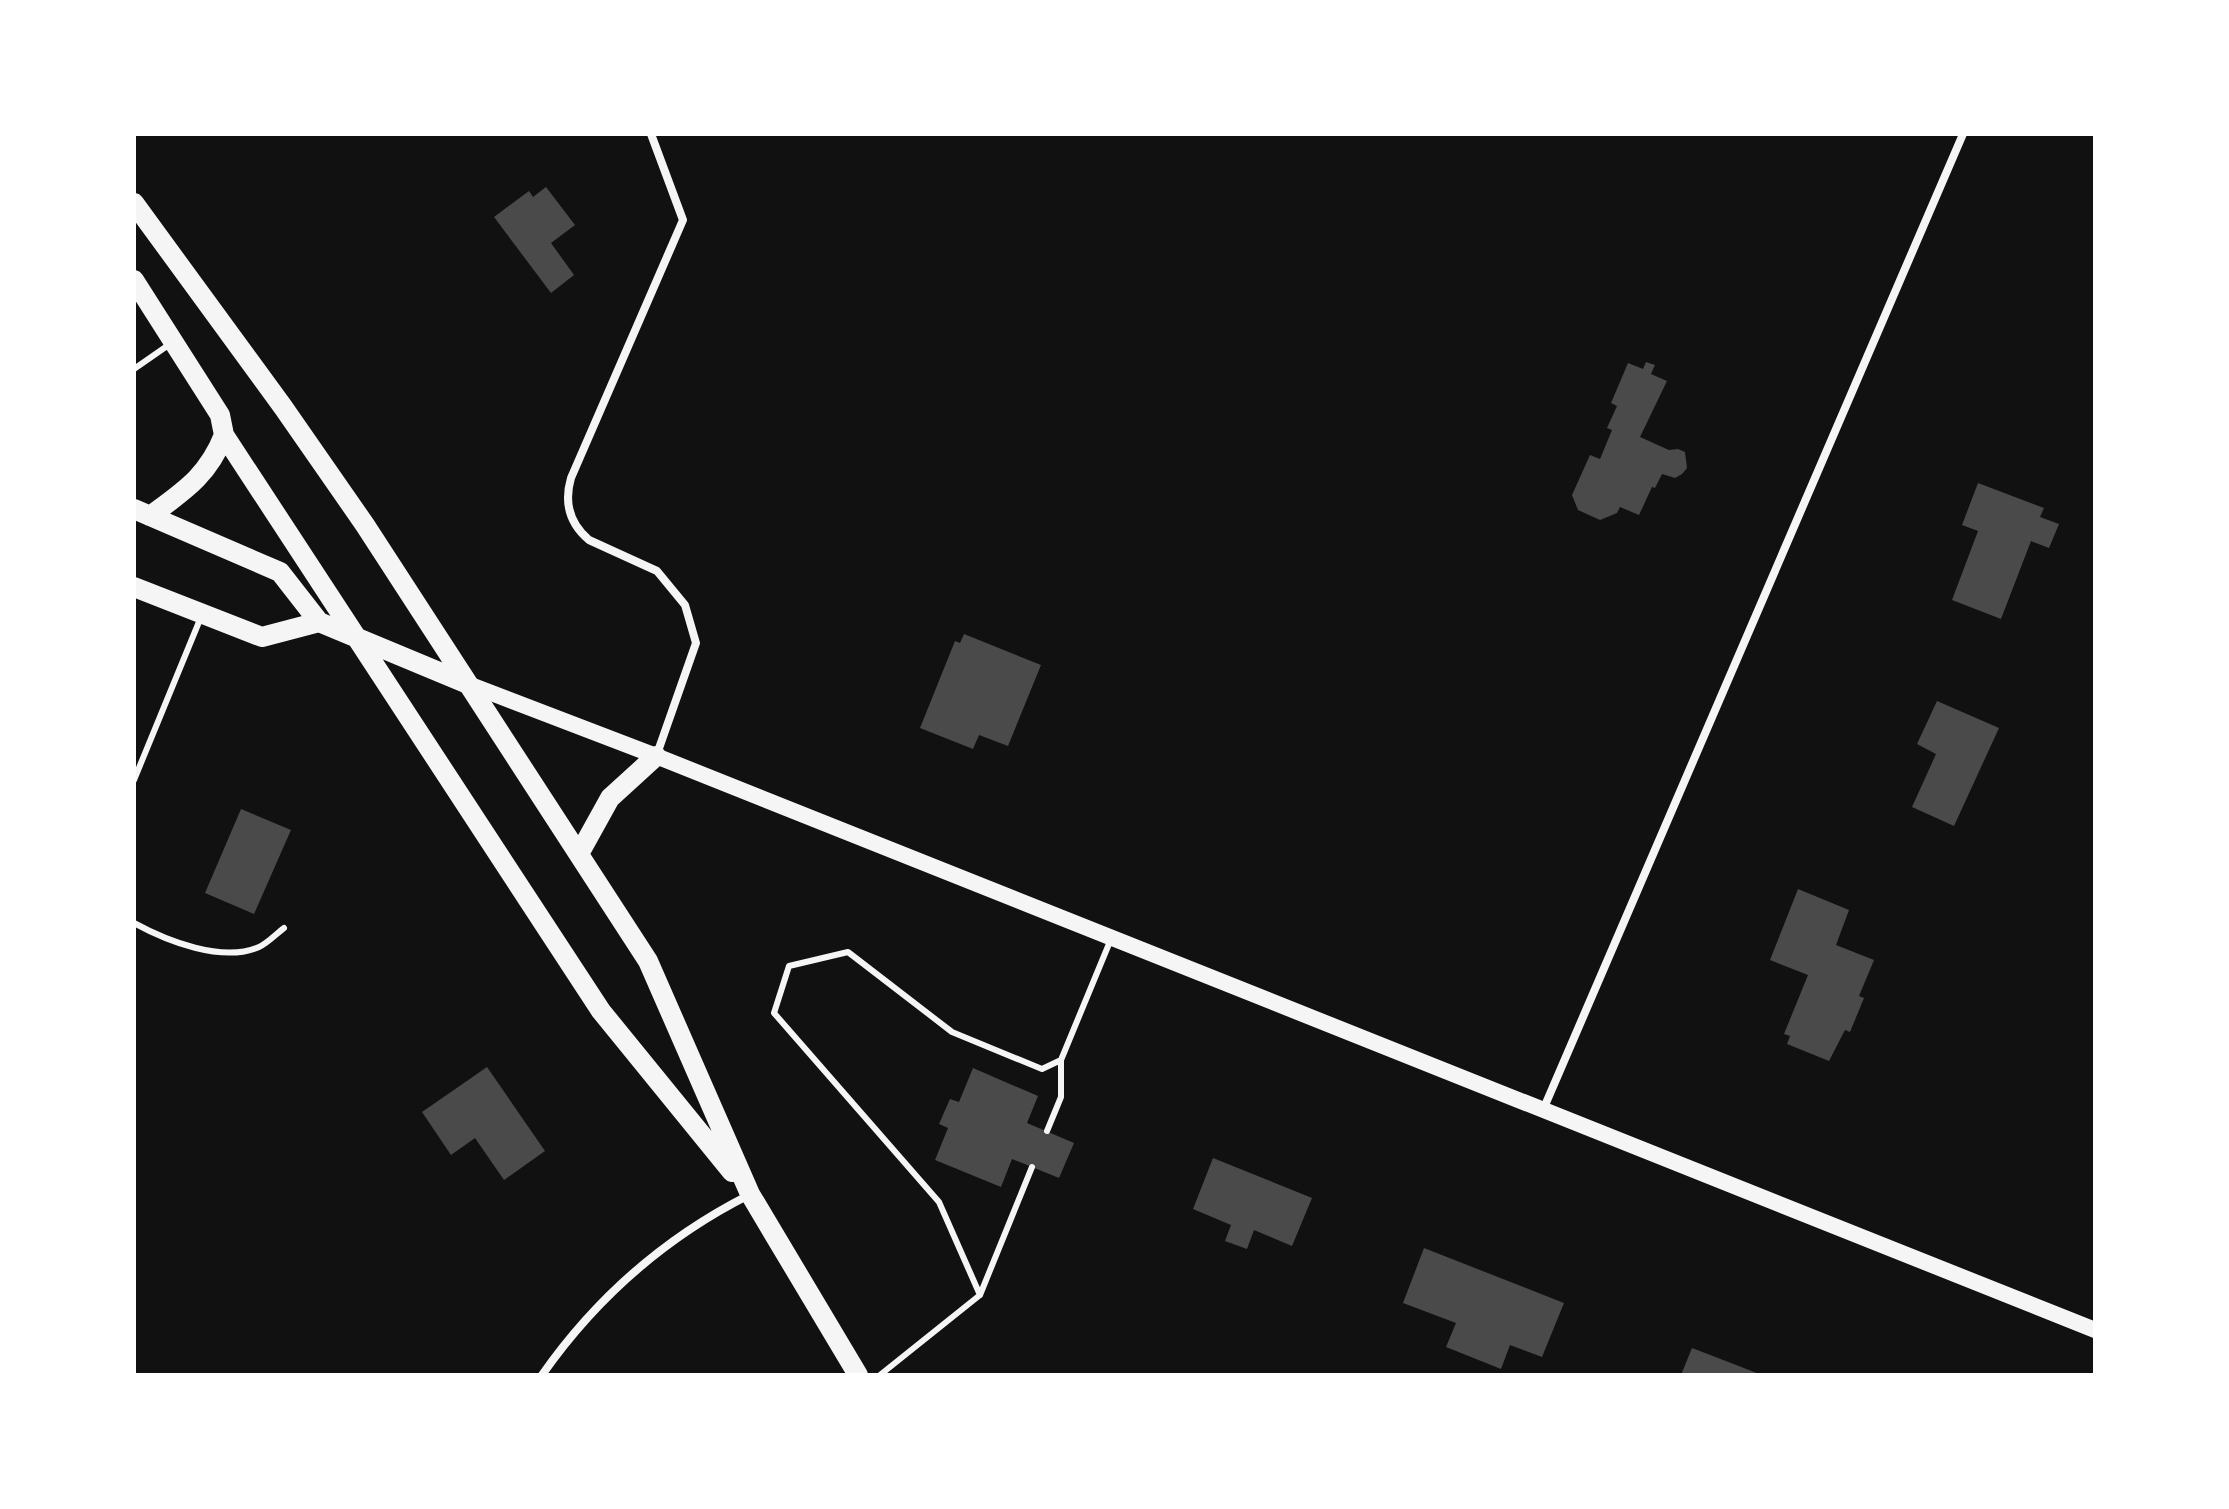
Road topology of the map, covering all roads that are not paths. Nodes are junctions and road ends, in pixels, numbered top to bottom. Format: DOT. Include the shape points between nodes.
graph roads {
  1 [pos="651,134"];
  2 [pos="1963,134"];
  3 [pos="134,203"];
  4 [pos="134,280"];
  5 [pos="173,342"];
  6 [pos="134,369"];
  7 [pos="224,435"];
  8 [pos="142,512"];
  9 [pos="134,587"];
  10 [pos="202,614"];
  11 [pos="319,622"];
  12 [pos="360,639"];
  13 [pos="468,684"];
  14 [pos="656,756"];
  15 [pos="134,780"];
  16 [pos="579,854"];
  17 [pos="134,923"];
  18 [pos="284,928"];
  19 [pos="1111,938"];
  20 [pos="1061,1060"];
  21 [pos="1543,1110"];
  22 [pos="1047,1131"];
  23 [pos="1032,1167"];
  24 [pos="750,1194"];
  25 [pos="980,1295"];
  26 [pos="2095,1330"];
  27 [pos="542,1375"];
  28 [pos="858,1375"];
  29 [pos="880,1375"];
  1 -- 14 [label="street" via="683,220 567,496 570,517 581,533 657,571 685,605 696,643"];
  2 -- 21 [label="street"];
  3 -- 13 [label="main road" via="365,525"];
  4 -- 5 [label="main road"];
  5 -- 6 [label="lane"];
  5 -- 7 [label="main road" via="220,415"];
  7 -- 8 [label="main road" via="217,454 189,489"];
  7 -- 12 [label="main road"];
  8 -- 11 [label="main road" via="280,572"];
  9 -- 10 [label="main road"];
  10 -- 11 [label="main road" via="262,637"];
  10 -- 15 [label="lane"];
  11 -- 12 [label="main road"];
  12 -- 13 [label="main road"];
  12 -- 24 [label="main road" via="601,1011"];
  13 -- 14 [label="main road"];
  13 -- 16 [label="main road"];
  14 -- 16 [label="main road" via="610,798"];
  14 -- 19 [label="main road"];
  16 -- 24 [label="main road" via="648,961"];
  17 -- 18 [label="lane" via="218,954 259,947"];
  19 -- 20 [label="lane"];
  19 -- 21 [label="main road"];
  20 -- 22 [label="lane" via="1061,1097"];
  20 -- 25 [label="lane" via="1042,1069 952,1032 848,952 789,966 774,1013 939,1202"];
  21 -- 26 [label="main road"];
  23 -- 25 [label="lane"];
  24 -- 27 [label="street" via="691,1227 637,1269 588,1316"];
  24 -- 28 [label="main road"];
  25 -- 29 [label="lane"];
}
